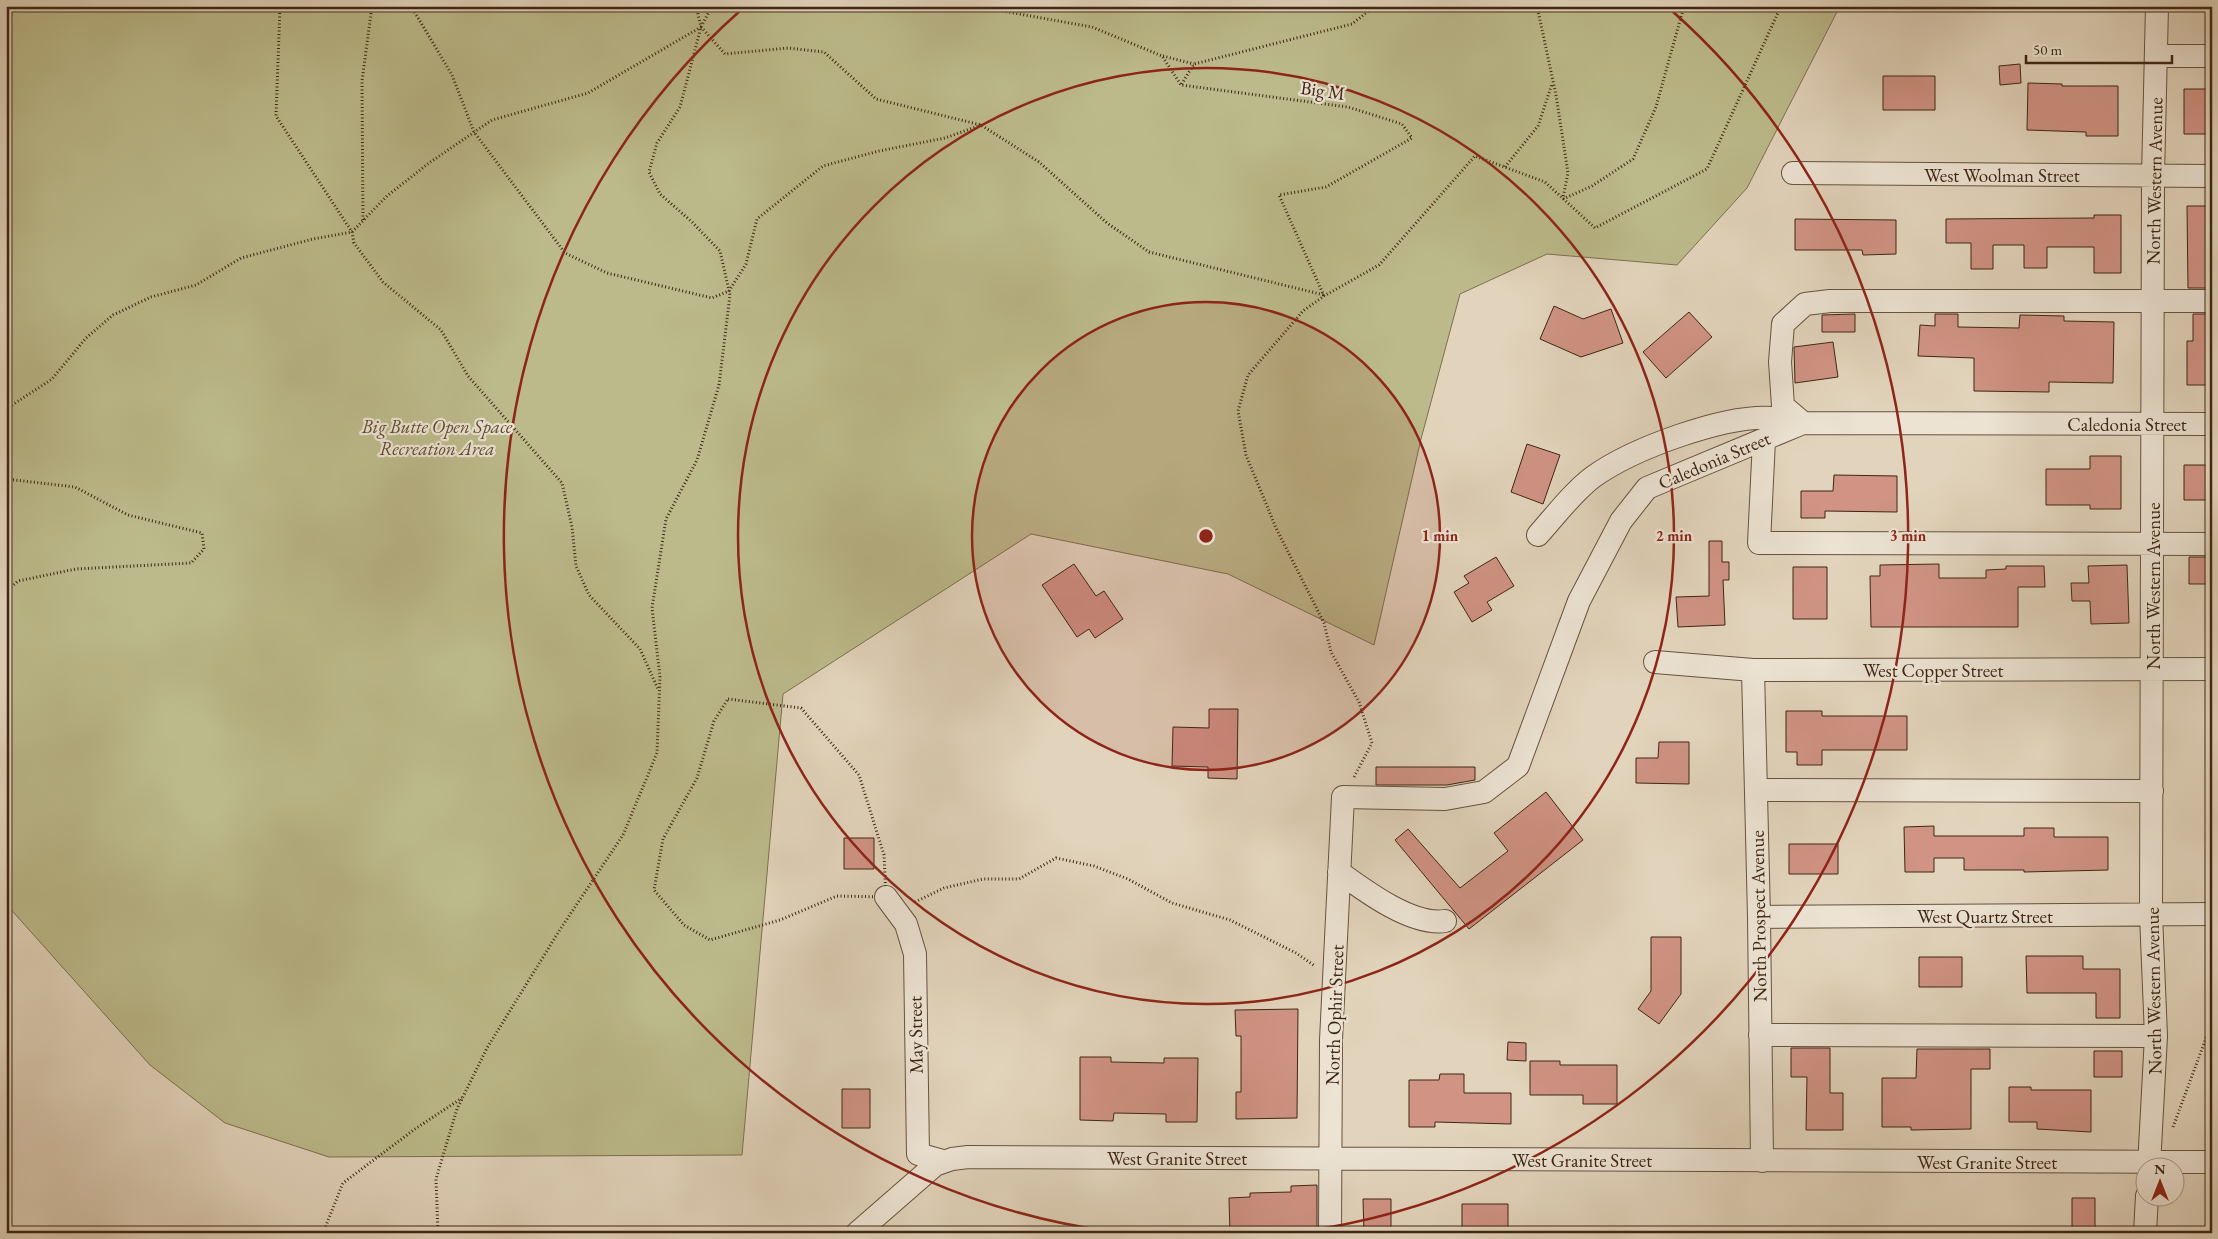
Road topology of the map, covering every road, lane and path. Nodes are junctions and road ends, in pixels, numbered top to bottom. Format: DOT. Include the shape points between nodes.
graph roads {
  1 [pos="280,6"];
  2 [pos="372,6"];
  3 [pos="411,6"];
  4 [pos="696,6"];
  5 [pos="712,6"];
  6 [pos="975,6"];
  7 [pos="1375,6"];
  8 [pos="1537,6"];
  9 [pos="1684,6"];
  10 [pos="1781,6"];
  11 [pos="2157,6"];
  12 [pos="701,27"];
  13 [pos="1162,56"];
  14 [pos="2156,56"];
  15 [pos="2212,56"];
  16 [pos="1194,64"];
  17 [pos="1553,82"];
  18 [pos="1181,85"];
  19 [pos="981,125"];
  20 [pos="474,132"];
  21 [pos="1505,168"];
  22 [pos="1792,173"];
  23 [pos="2154,176"];
  24 [pos="2212,176"];
  25 [pos="1563,199"];
  26 [pos="363,220"];
  27 [pos="352,232"];
  28 [pos="729,291"];
  29 [pos="1324,296"];
  30 [pos="2153,301"];
  31 [pos="2212,301"];
  32 [pos="6,409"];
  33 [pos="1803,423"];
  34 [pos="2153,424"];
  35 [pos="2212,424"];
  36 [pos="1764,440"];
  37 [pos="6,479"];
  38 [pos="1538,535"];
  39 [pos="2153,544"];
  40 [pos="2212,544"];
  41 [pos="6,592"];
  42 [pos="1655,662"];
  43 [pos="2153,669"];
  44 [pos="2212,669"];
  45 [pos="1753,670"];
  46 [pos="659,691"];
  47 [pos="1756,790"];
  48 [pos="2152,790"];
  49 [pos="1343,797"];
  50 [pos="1339,872"];
  51 [pos="891,904"];
  52 [pos="2212,914"];
  53 [pos="2152,915"];
  54 [pos="1759,917"];
  55 [pos="1445,921"];
  56 [pos="1334,980"];
  57 [pos="2212,1022"];
  58 [pos="1760,1035"];
  59 [pos="2156,1036"];
  60 [pos="463,1097"];
  61 [pos="2172,1130"];
  62 [pos="2149,1156"];
  63 [pos="1331,1158"];
  64 [pos="948,1160"];
  65 [pos="1762,1161"];
  66 [pos="2212,1162"];
  67 [pos="2186,1163"];
  68 [pos="2136,1165"];
  69 [pos="2146,1206"];
  70 [pos="323,1233"];
  71 [pos="438,1233"];
  72 [pos="857,1233"];
  73 [pos="1330,1233"];
  74 [pos="2145,1233"];
  1 -- 27 [label="path" via="276,116"];
  2 -- 26 [label="path" via="362,81"];
  3 -- 20 [label="path" via="452,74"];
  4 -- 12 [label="path"];
  5 -- 12 [label="path"];
  6 -- 13 [label="path" via="1092,27"];
  7 -- 16 [label="path" via="1352,24"];
  8 -- 17 [label="path"];
  9 -- 25 [label="path" via="1656,107 1633,159 1592,186"];
  10 -- 25 [label="path" via="1706,170 1595,228"];
  11 -- 14 [label="street, North Western Avenue"];
  12 -- 19 [label="path" via="725,54 788,48 824,52 876,99"];
  12 -- 20 [label="path" via="588,93 492,120"];
  12 -- 28 [label="path" via="680,107 656,144 649,172 660,194 720,251"];
  13 -- 16 [label="path"];
  13 -- 18 [label="path"];
  14 -- 15 [label="street"];
  14 -- 23 [label="street, North Western Avenue"];
  16 -- 18 [label="path"];
  17 -- 21 [label="path" via="1538,126"];
  17 -- 25 [label="path" via="1568,173"];
  18 -- 29 [label="path, Big M" via="1348,107 1402,124 1412,138 1326,187 1280,196"];
  19 -- 28 [label="path" via="944,138 822,166 757,218 746,264"];
  19 -- 29 [label="path" via="1039,162 1107,223 1149,252"];
  20 -- 26 [label="path" via="428,163"];
  20 -- 28 [label="path" via="565,253 607,274 712,298"];
  21 -- 25 [label="path" via="1545,182"];
  21 -- 29 [label="path" via="1475,156 1379,265"];
  22 -- 23 [label="street, West Woolman Street"];
  23 -- 24 [label="street, West Woolman Street"];
  23 -- 30 [label="street, North Western Avenue"];
  26 -- 27 [label="path"];
  27 -- 32 [label="path" via="242,258 196,285 151,298 113,315 86,338 52,379"];
  27 -- 46 [label="path" via="354,243 382,282 441,330 468,376 562,483 572,527 576,566 589,594 640,649"];
  28 -- 46 [label="path" via="719,385 697,460 666,518 652,608"];
  29 -- 49 [label="path" via="1303,311 1248,374 1238,411 1246,456 1276,528 1324,623 1331,652 1359,702 1372,743"];
  30 -- 31 [label="street"];
  30 -- 33 [label="street" via="1830,301 1805,304 1783,324 1780,362 1784,406"];
  30 -- 34 [label="street, North Western Avenue"];
  33 -- 34 [label="street, Caledonia Street"];
  33 -- 36 [label="street, Caledonia Street"];
  33 -- 38 [label="street" via="1771,418 1733,422 1676,436 1636,453 1593,478"];
  34 -- 35 [label="street, Caledonia Street"];
  34 -- 39 [label="street, North Western Avenue"];
  36 -- 39 [label="street" via="1760,542"];
  36 -- 49 [label="street, Caledonia Street" via="1647,488 1621,521 1579,601 1518,766 1484,792 1444,799"];
  37 -- 41 [label="path" via="75,487 128,515 202,533 204,549 191,563 76,568 18,581"];
  39 -- 40 [label="street"];
  39 -- 43 [label="street, North Western Avenue"];
  42 -- 45 [label="street, West Copper Street"];
  43 -- 44 [label="street, West Copper Street"];
  43 -- 45 [label="street, West Copper Street"];
  43 -- 48 [label="street, North Western Avenue"];
  45 -- 47 [label="street, North Prospect Avenue"];
  46 -- 60 [label="path" via="657,752 623,835 487,1048"];
  47 -- 48 [label="street"];
  47 -- 54 [label="street, North Prospect Avenue"];
  48 -- 53 [label="street, North Western Avenue"];
  49 -- 50 [label="street, North Ophir Street"];
  50 -- 55 [label="street" via="1371,895 1409,914 1436,922"];
  50 -- 56 [label="street, North Ophir Street"];
  51 -- 51 [label="path" via="837,896 780,920 710,940 684,925 654,890 663,839 697,778 714,721 728,699 802,708 859,775 884,855"];
  51 -- 56 [label="path" via="983,879 1019,879 1056,858 1094,866 1128,879 1172,903 1230,920 1296,953"];
  51 -- 64 [label="street, May Street" via="906,924 915,954 918,1154"];
  52 -- 53 [label="street, West Quartz Street"];
  53 -- 54 [label="street, West Quartz Street"];
  53 -- 59 [label="street, North Western Avenue"];
  54 -- 58 [label="street, North Prospect Avenue"];
  56 -- 63 [label="street, North Ophir Street"];
  57 -- 61 [label="path"];
  58 -- 59 [label="street"];
  58 -- 65 [label="street, North Prospect Avenue"];
  59 -- 62 [label="street, North Western Avenue"];
  60 -- 70 [label="path" via="343,1183"];
  60 -- 71 [label="path" via="436,1179"];
  63 -- 64 [label="street, West Granite Street"];
  63 -- 65 [label="street, West Granite Street"];
  63 -- 73 [label="street, North Ophir Street"];
  64 -- 72 [label="street" via="918,1178"];
  65 -- 68 [label="street, West Granite Street"];
  66 -- 67 [label="street, West Granite Street"];
  69 -- 74 [label="street"];
}
